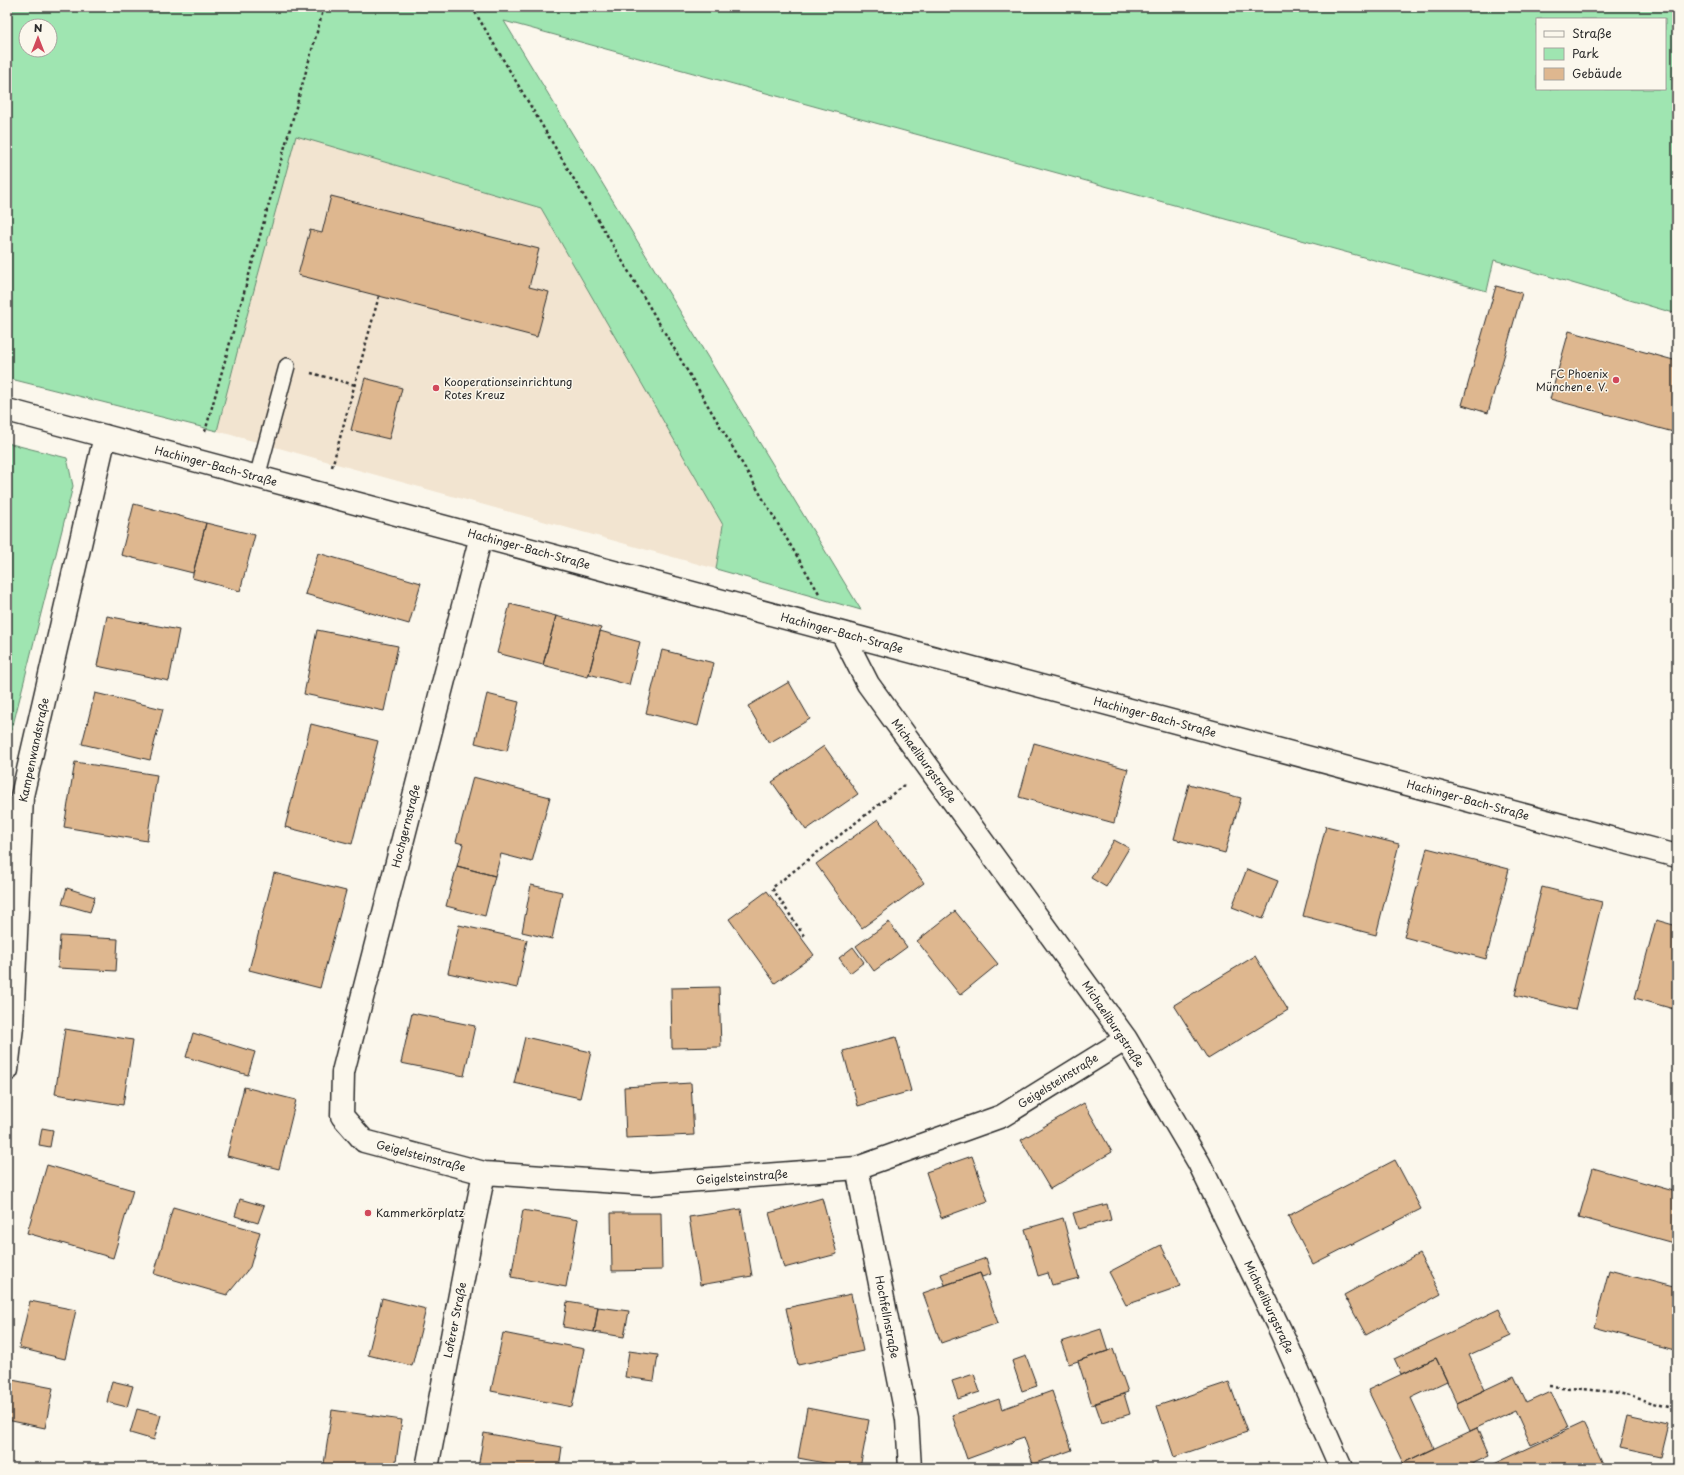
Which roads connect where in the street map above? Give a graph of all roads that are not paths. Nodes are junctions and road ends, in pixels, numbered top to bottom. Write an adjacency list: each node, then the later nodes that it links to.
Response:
1 (287, 366): 4 (lane)
2 (7, 410): 3 (street, Hachinger-Bach-Straße)
3 (105, 436): 4 (street, Hachinger-Bach-Straße); 9 (street, Kampenwandstraße)
4 (257, 477): 5 (street, Hachinger-Bach-Straße)
5 (481, 536): 6 (street, Hachinger-Bach-Straße); 10 (street, Hochgernstraße)
6 (842, 633): 7 (street, Hachinger-Bach-Straße); 8 (street, Michaeliburgstraße)
7 (1677, 855)
8 (1126, 1039): 11 (street, Geigelsteinstraße); 15 (street, Michaeliburgstraße)
9 (7, 1070)
10 (342, 1116): 12 (street, Geigelsteinstraße)
11 (857, 1168): 12 (street, Geigelsteinstraße); 14 (street, Hochfellnstraße)
12 (484, 1173): 13 (street, Loferer Straße)
13 (427, 1468)
14 (910, 1468)
15 (1341, 1468)

